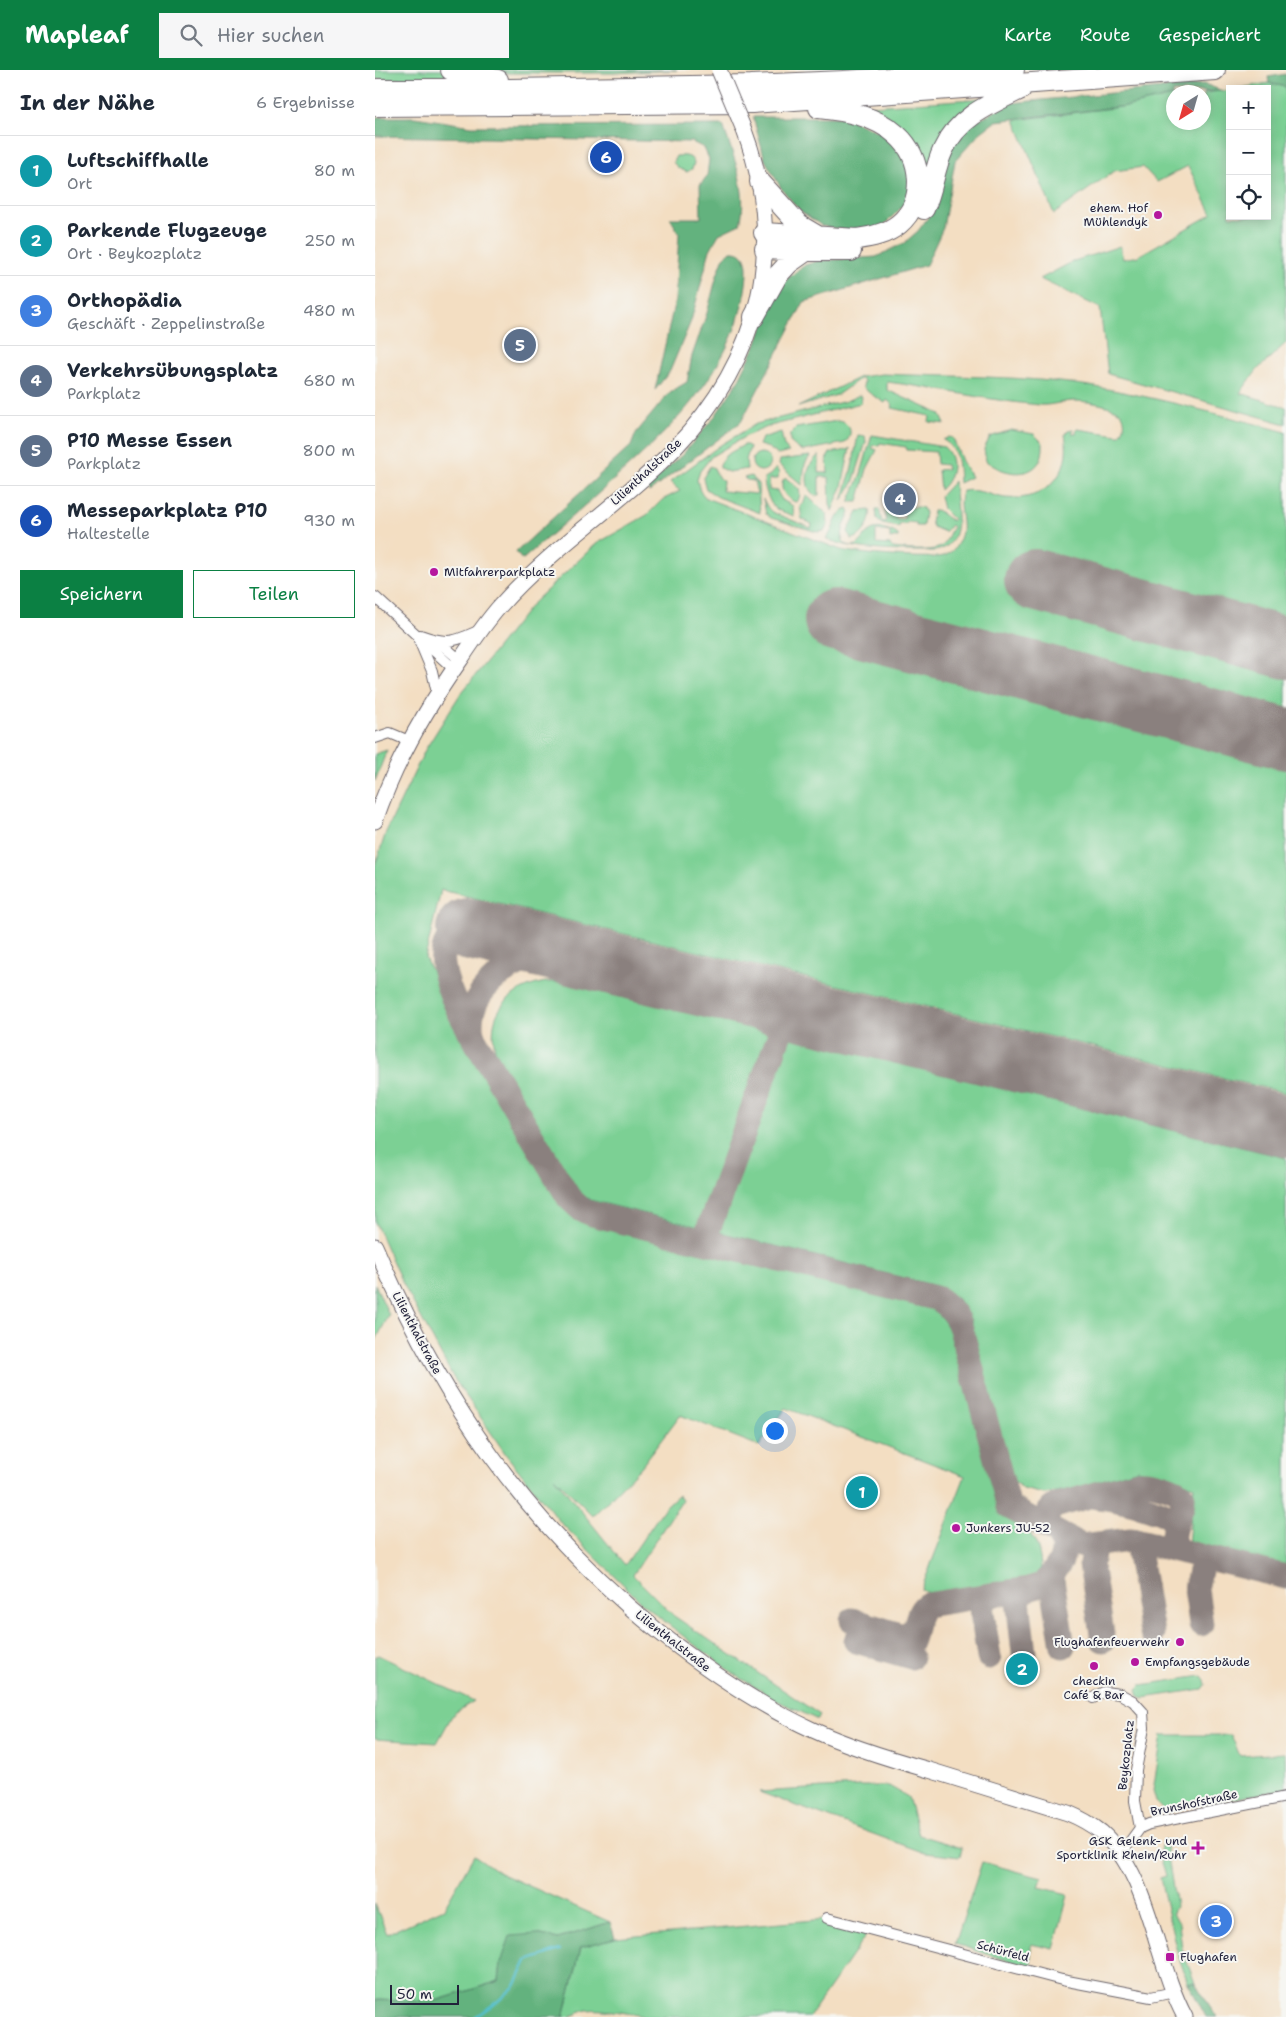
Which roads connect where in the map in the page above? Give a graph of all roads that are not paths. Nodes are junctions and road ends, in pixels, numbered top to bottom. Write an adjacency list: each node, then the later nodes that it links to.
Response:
1 (451, 70): 6 (highway)
2 (719, 70): 10 (main road, Lilienthalstraße, bridge)
3 (1014, 70): 6 (highway)
4 (1215, 70): 5 (highway)
5 (1029, 85): 8 (highway); 12 (highway)
6 (559, 88): 7 (highway)
7 (375, 89)
8 (752, 103): 9 (highway); 12 (highway)
9 (375, 106)
10 (760, 182): 11 (main road, Lilienthalstraße); 12 (highway)
11 (765, 241): 12 (highway); 13 (main road, Lilienthalstraße)
12 (812, 244): 13 (highway)
13 (754, 317): 15 (main road, Lilienthalstraße)
14 (376, 599): 16 (street)
15 (482, 629): 17 (street); 18 (main road, Lilienthalstraße)
16 (417, 634): 17 (street); 18 (street); 19 (street)
17 (439, 642): 18 (street)
18 (457, 665): 19 (main road, Lilienthalstraße)
19 (437, 694): 21 (main road, Lilienthalstraße)
20 (375, 738): 21 (street)
21 (409, 741): 22 (main road, Lilienthalstraße)
22 (375, 821)
23 (375, 1246): 27 (main road, Lilienthalstraße)
24 (1093, 1698): 26 (street, Beykozplatz)
25 (1286, 1797): 26 (street, Brunshofstraße)
26 (1140, 1828): 27 (street, Brunshofstraße)
27 (1121, 1854): 29 (main road, Lilienthalstraße)
28 (827, 1918): 29 (street, Schürfeld)
29 (1174, 1992): 30 (main road, Lilienthalstraße)
30 (1185, 2017)

